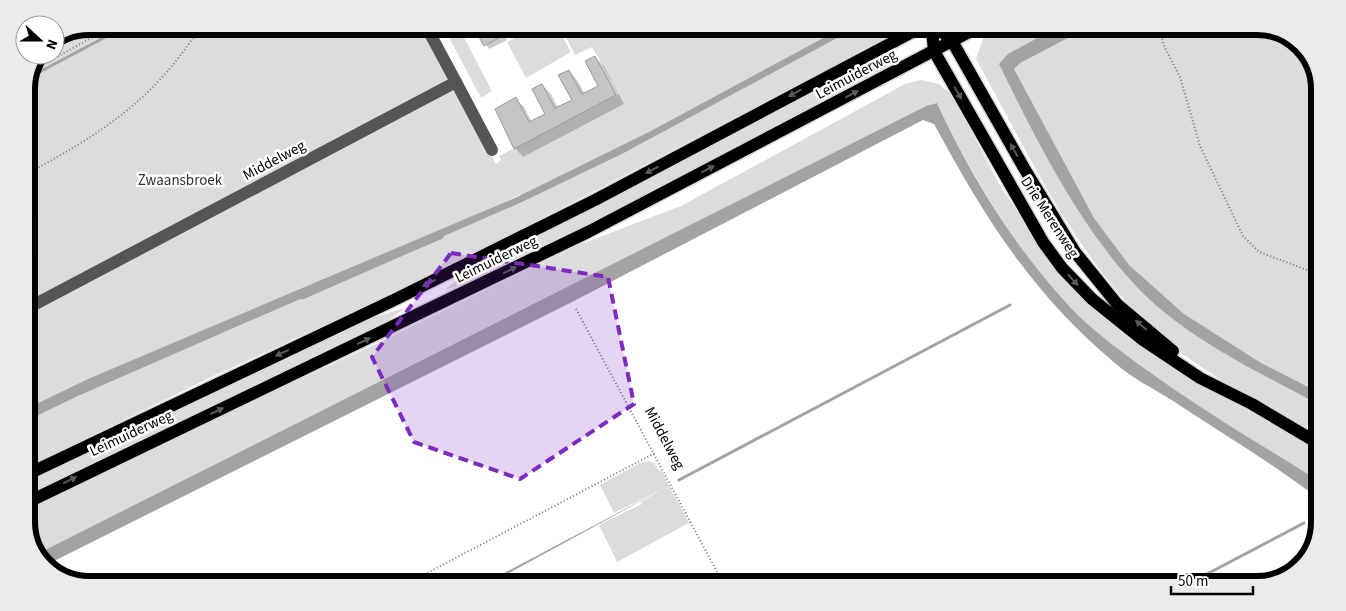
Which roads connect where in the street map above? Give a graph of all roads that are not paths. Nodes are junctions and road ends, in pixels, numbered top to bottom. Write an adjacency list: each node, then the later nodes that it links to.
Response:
1 (431, 35): 8 (lane)
2 (907, 35): 13 (main road, Leimuiderweg, one-way to 13)
3 (932, 35): 7 (main road, Drie Merenweg)
4 (945, 35): 6 (main road, Drie Merenweg)
5 (963, 35): 6 (main road, Leimuiderweg)
6 (952, 41): 7 (main road, Leimuiderweg); 11 (main road, Drie Merenweg, one-way to 6)
7 (934, 51): 11 (main road, Drie Merenweg, one-way to 11); 14 (main road, Leimuiderweg, one-way to 7)
8 (456, 82): 9 (lane); 10 (lane, Middelweg)
9 (492, 150)
10 (35, 304)
11 (1252, 404): 12 (main road, Drie Merenweg)
12 (1311, 439)
13 (35, 471)
14 (35, 499)

